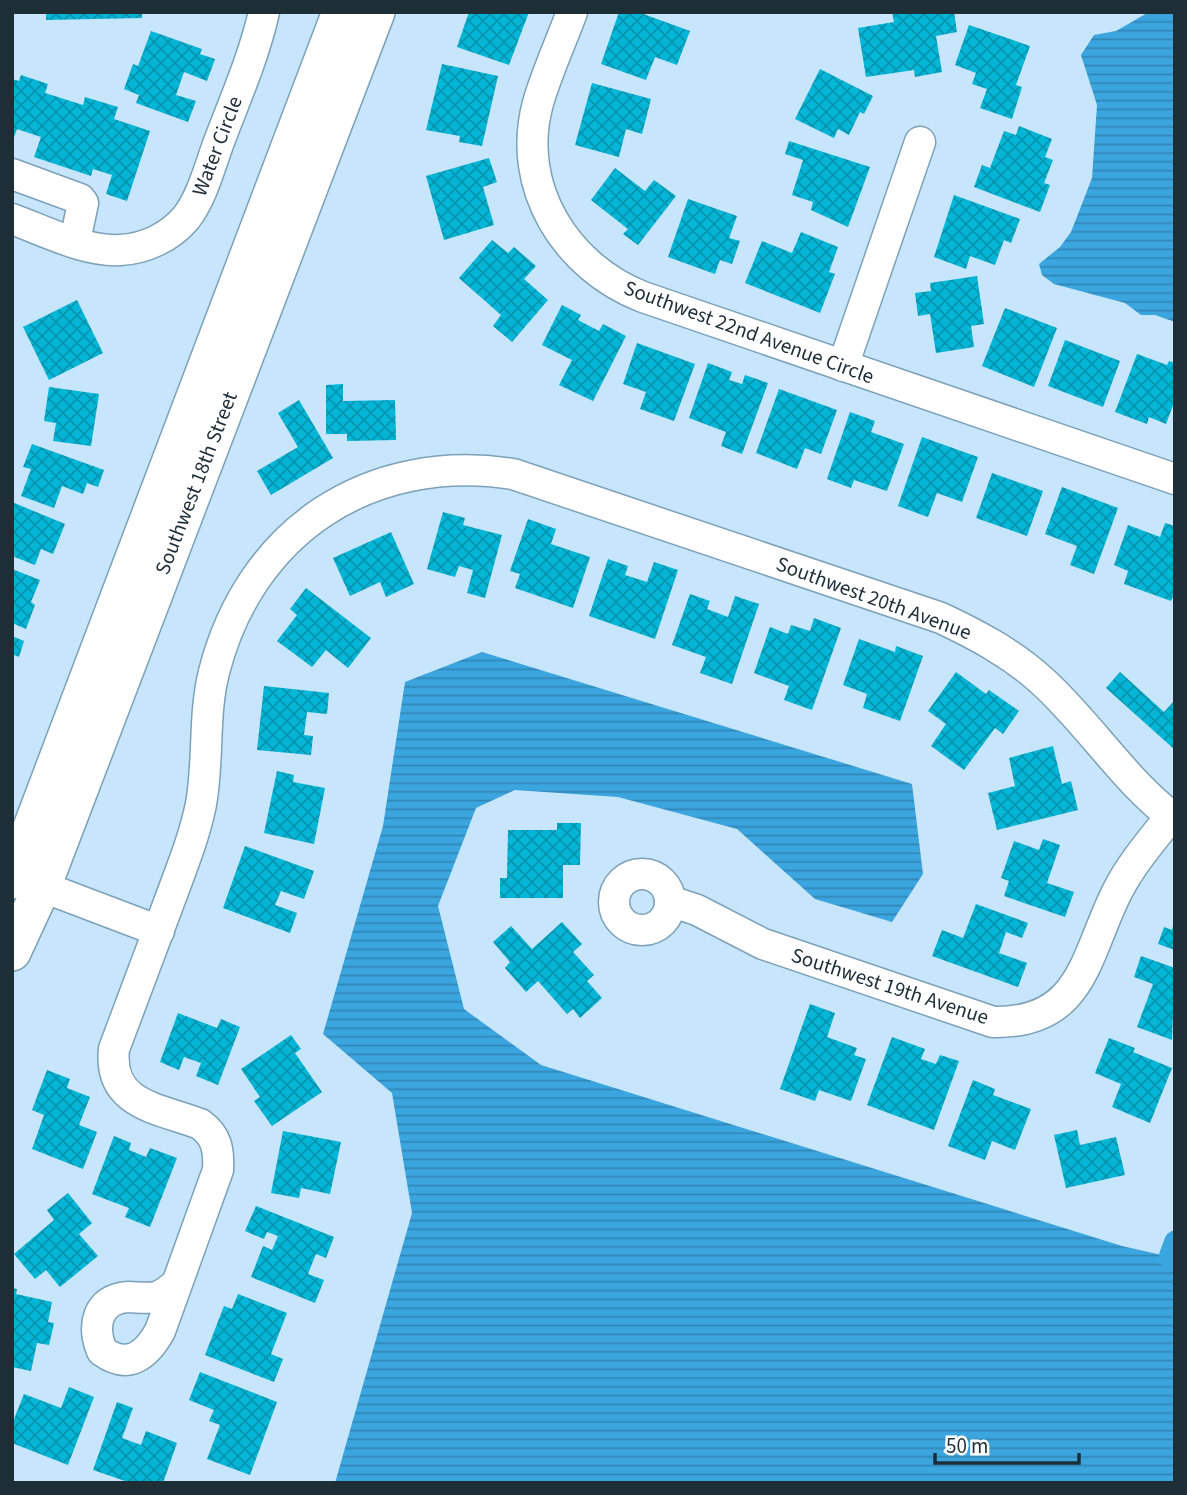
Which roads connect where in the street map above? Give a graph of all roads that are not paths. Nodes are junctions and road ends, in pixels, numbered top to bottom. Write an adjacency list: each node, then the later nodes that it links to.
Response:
1 (264, 12): 8 (street, Water Circle)
2 (341, 12): 12 (main road, Southwest 18th Street)
3 (376, 12): 12 (main road, Southwest 18th Street)
4 (572, 12): 9 (street, Southwest 22nd Avenue Circle)
5 (920, 142): 9 (street)
6 (12, 174): 8 (street)
7 (12, 219): 8 (street, Water Circle)
8 (75, 241)
9 (843, 366): 10 (street, Southwest 22nd Avenue Circle)
10 (1175, 479)
11 (1173, 817): 13 (street, Southwest 19th Avenue); 14 (street, Southwest 20th Avenue)
12 (20, 880): 14 (street); 15 (main road, Southwest 18th Street)
13 (670, 901)
14 (159, 931): 16 (street, Southwest 20th Avenue)
15 (12, 952)
16 (175, 1285)

